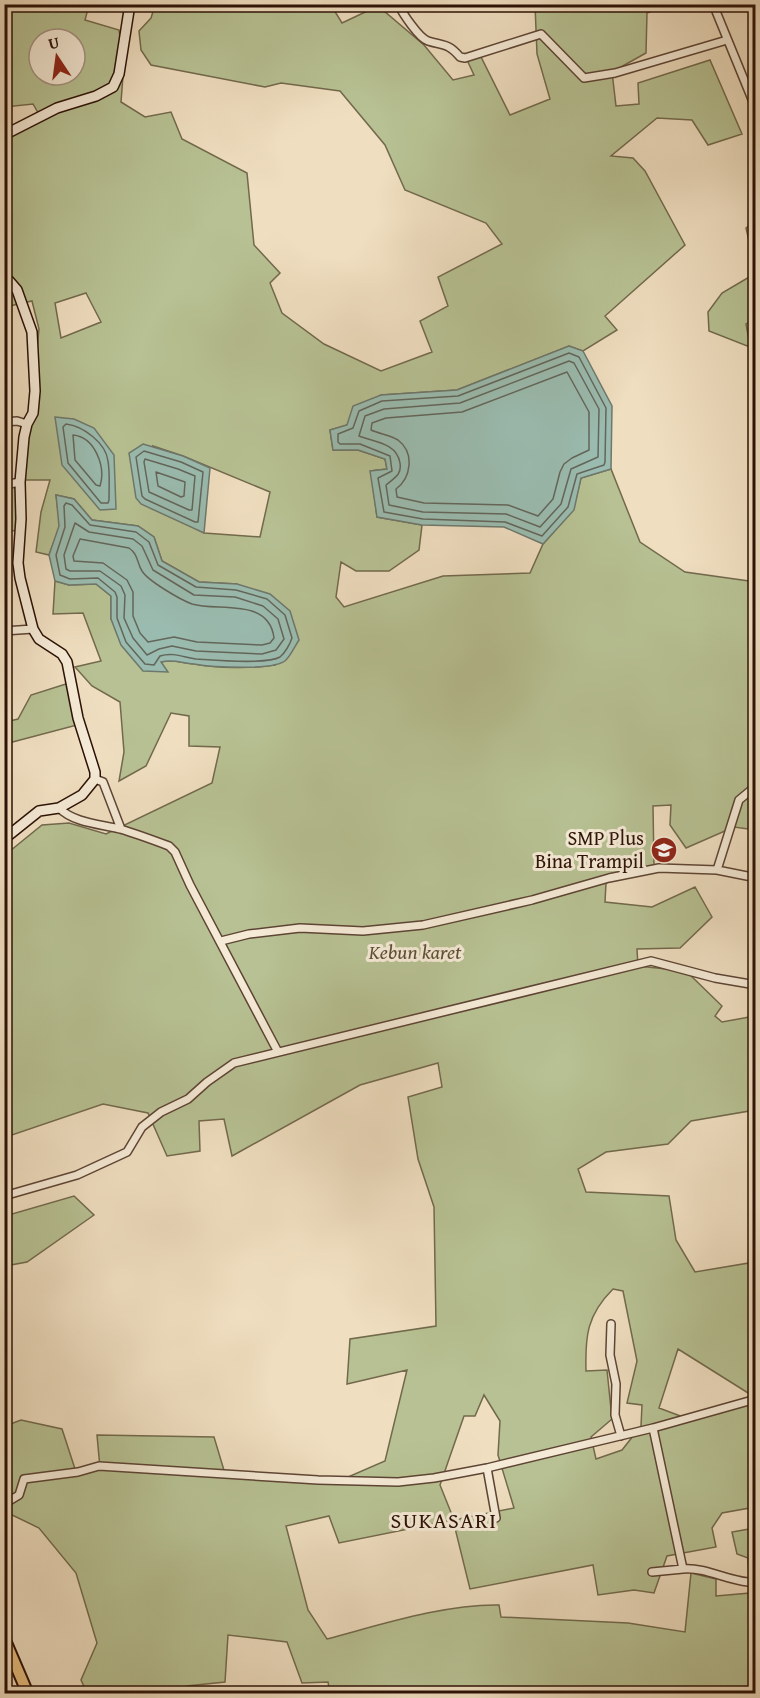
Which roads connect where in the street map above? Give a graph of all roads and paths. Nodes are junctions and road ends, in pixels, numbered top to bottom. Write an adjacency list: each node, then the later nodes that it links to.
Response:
1 (130, 4): 6 (street)
2 (398, 4): 4 (street)
3 (713, 4): 4 (street)
4 (727, 40): 5 (street)
5 (756, 109)
6 (4, 135)
7 (4, 275): 9 (street)
8 (4, 422): 9 (street)
9 (27, 424): 10 (street)
10 (20, 482): 11 (street); 12 (street)
11 (4, 485)
12 (33, 629): 13 (street); 14 (street)
13 (4, 631)
14 (95, 779): 16 (street); 17 (street)
15 (756, 786): 19 (street)
16 (59, 808): 17 (street); 18 (street)
17 (121, 829): 21 (street)
18 (4, 838)
19 (717, 870): 20 (street); 21 (street)
20 (756, 883)
21 (221, 941): 23 (street)
22 (756, 985): 23 (street)
23 (278, 1052): 24 (street)
24 (4, 1196)
25 (610, 1324): 28 (street)
26 (756, 1400): 27 (street)
27 (653, 1428): 28 (street); 32 (street)
28 (621, 1436): 29 (street)
29 (487, 1468): 30 (street); 31 (street)
30 (4, 1504)
31 (496, 1518)
32 (682, 1569): 33 (street); 34 (street)
33 (652, 1572)
34 (748, 1582)
35 (4, 1638): 36 (main road)
36 (28, 1694)

